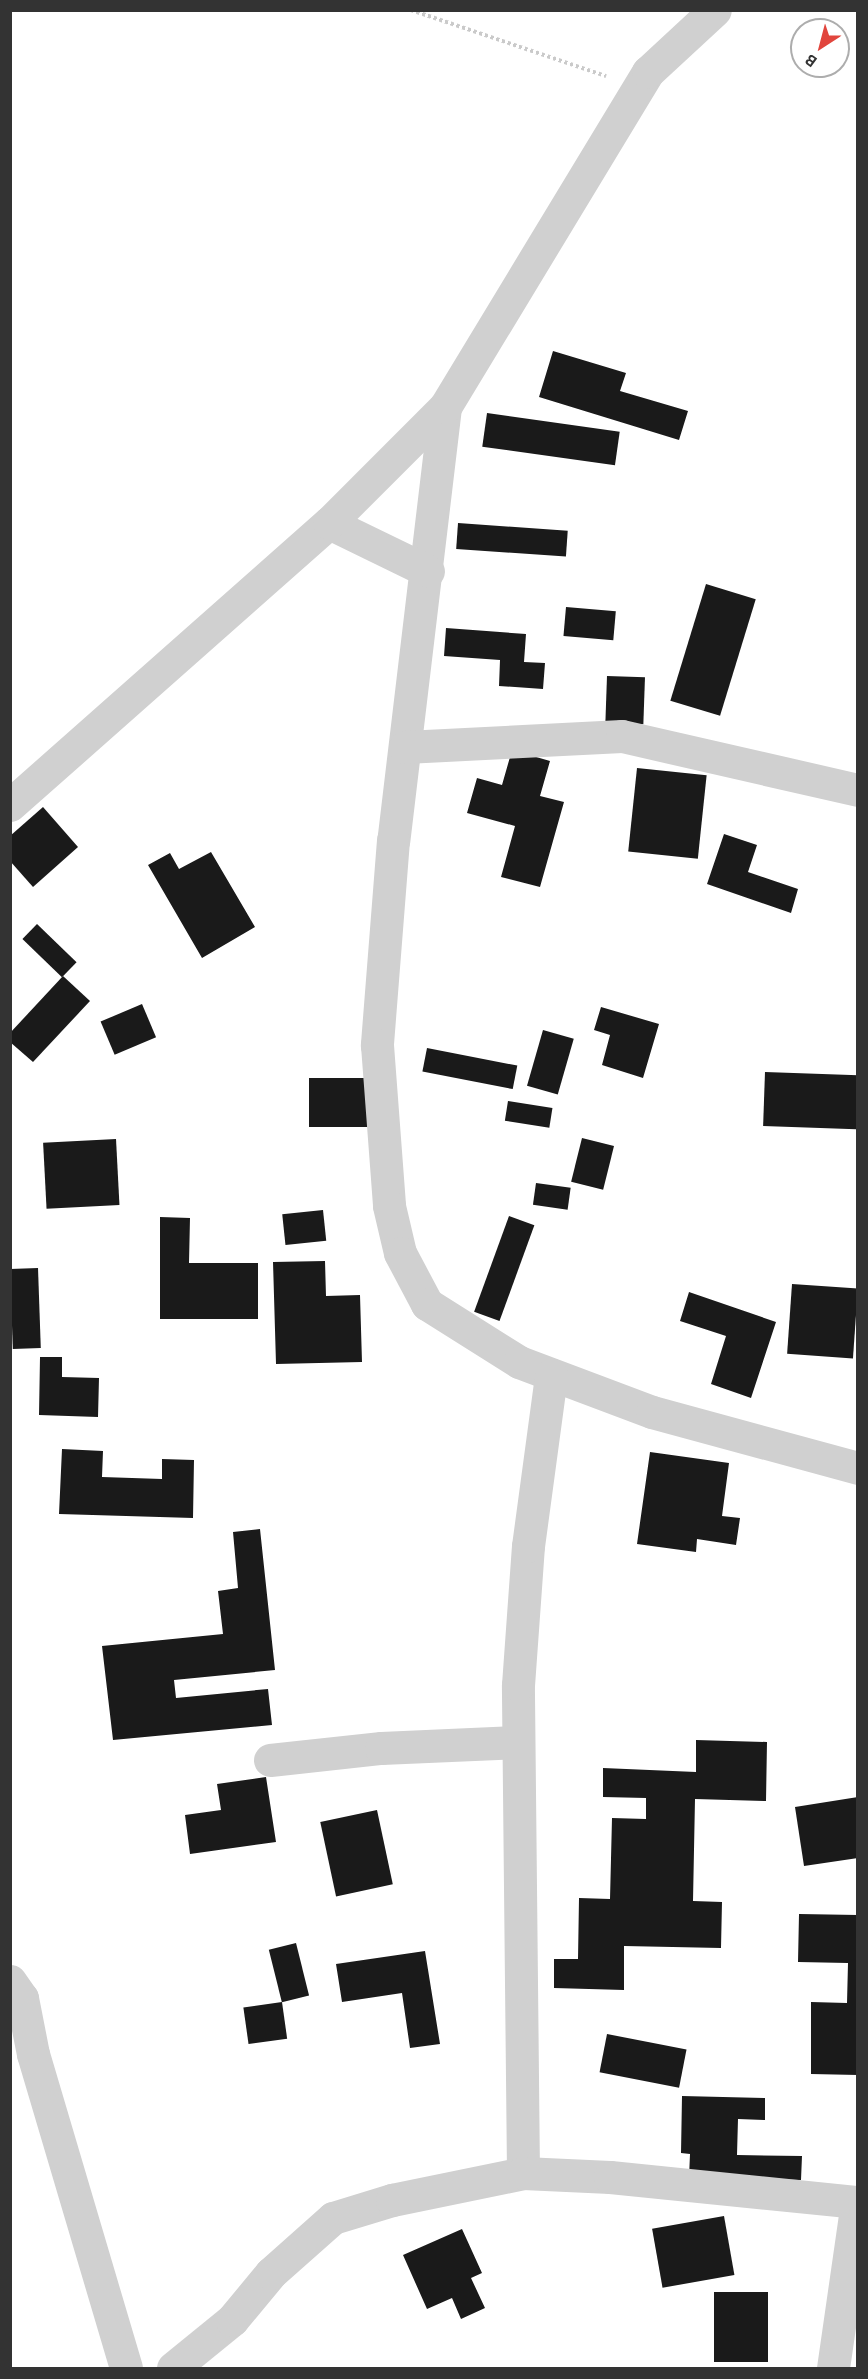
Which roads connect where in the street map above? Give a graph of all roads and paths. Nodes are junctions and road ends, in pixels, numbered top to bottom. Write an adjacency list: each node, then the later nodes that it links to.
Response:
1 (411, 10): 3 (path)
2 (715, 10): 3 (street)
3 (638, 87): 4 (street)
4 (445, 407): 5 (street); 6 (street)
5 (329, 523): 6 (street); 9 (street)
6 (428, 572): 7 (street)
7 (405, 747): 8 (street); 10 (street)
8 (858, 790)
9 (10, 805)
10 (551, 1376): 11 (street); 12 (street)
11 (858, 1468)
12 (517, 1742): 13 (street); 15 (street)
13 (270, 1760)
14 (10, 1981): 17 (street)
15 (523, 2173): 16 (street); 18 (street)
16 (857, 2202): 19 (street)
17 (126, 2368)
18 (173, 2368)
19 (833, 2368)

